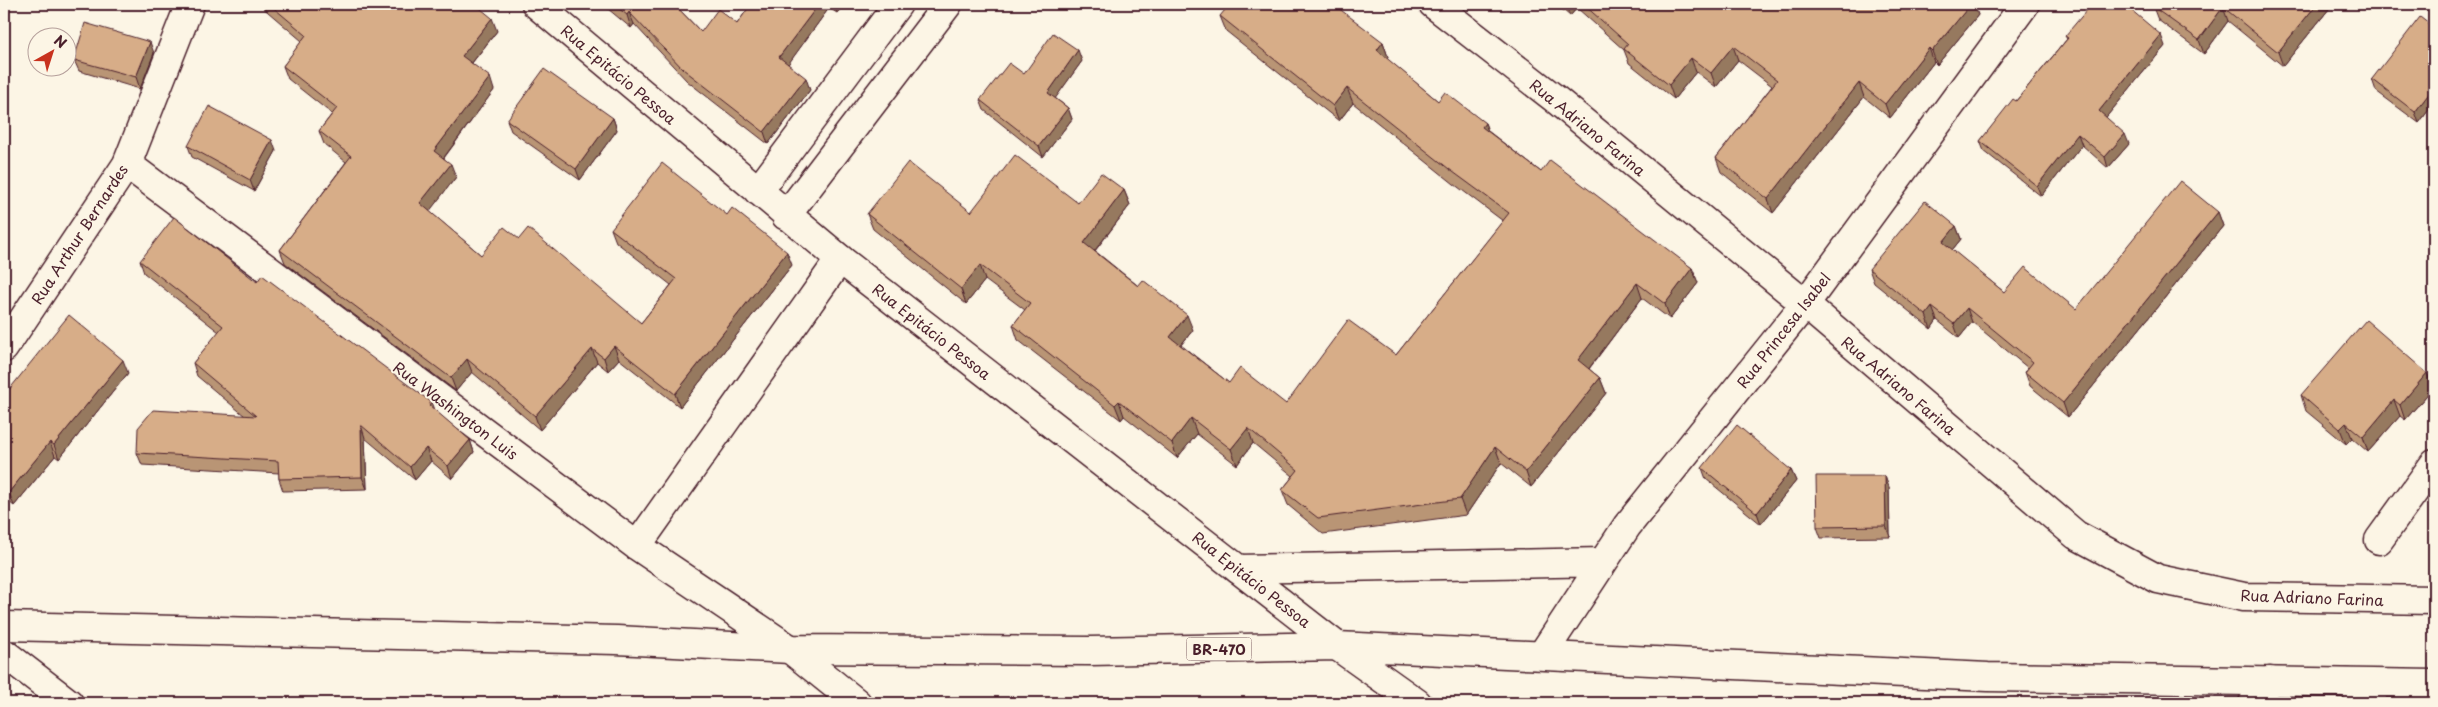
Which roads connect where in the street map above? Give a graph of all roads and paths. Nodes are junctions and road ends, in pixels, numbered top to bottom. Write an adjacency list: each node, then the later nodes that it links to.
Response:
1 (190, 4): 7 (main road, Rua Arthur Bernardes)
2 (536, 4): 8 (main road, Rua Epitácio Pessoa)
3 (898, 4): 8 (main road)
4 (948, 4): 9 (main road)
5 (1433, 4): 11 (main road, Rua Adriano Farina)
6 (2026, 4): 11 (main road, Rua Princesa Isabel)
7 (127, 164): 12 (main road, Rua Arthur Bernardes); 15 (main road, Rua Washington Luis)
8 (758, 191): 9 (main road, Rua Epitácio Pessoa)
9 (786, 216): 10 (main road, Rua Epitácio Pessoa)
10 (840, 259): 15 (main road); 17 (main road, Rua Epitácio Pessoa)
11 (1805, 304): 16 (main road, Rua Princesa Isabel); 18 (main road, Rua Adriano Farina)
12 (4, 348)
13 (2434, 464): 14 (main road)
14 (2379, 540)
15 (638, 546): 21 (main road, Rua Washington Luis)
16 (1603, 562): 17 (main road); 23 (main road, Rua Princesa Isabel)
17 (1238, 569): 20 (main road, Rua Epitácio Pessoa)
18 (2434, 600)
19 (4, 626): 21 (main road, BR-470)
20 (1337, 646): 21 (main road, BR-470); 23 (main road, BR-470); 29 (main road, Rua Epitácio Pessoa)
21 (790, 649): 28 (main road, Rua Washington Luis)
22 (4, 653): 27 (main road)
23 (1542, 656): 24 (main road, BR-470)
24 (2270, 681): 25 (main road, BR-470); 30 (main road)
25 (2348, 683): 26 (main road, BR-470); 31 (main road)
26 (2434, 684)
27 (69, 703)
28 (857, 703)
29 (1417, 703)
30 (2253, 703)
31 (2373, 703)

